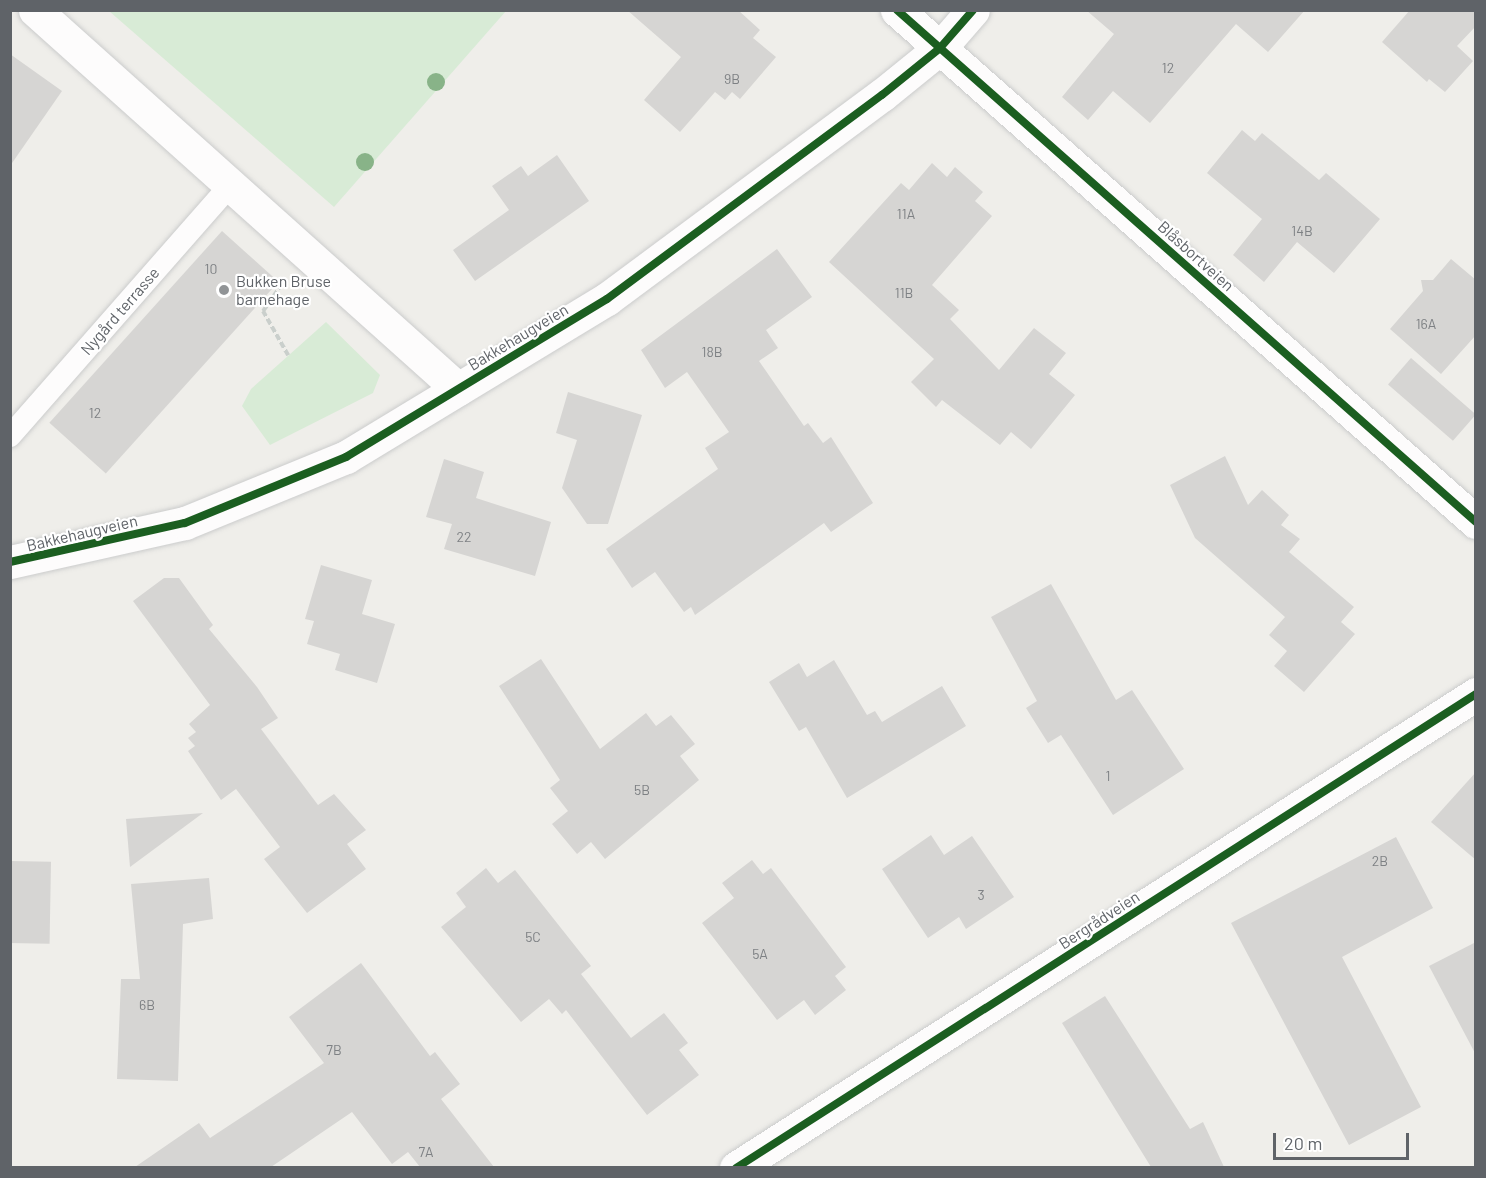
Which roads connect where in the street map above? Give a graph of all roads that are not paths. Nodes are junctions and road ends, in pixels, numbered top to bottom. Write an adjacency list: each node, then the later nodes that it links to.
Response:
1 (34, 10): 5 (street)
2 (897, 10): 4 (street, Blåsbortveien)
3 (973, 10): 4 (street, Bakkehaugveien)
4 (940, 48): 6 (street, Bakkehaugveien); 8 (street, Blåsbortveien)
5 (230, 186): 6 (street); 7 (lane, Nygård terrasse)
6 (458, 388): 9 (street, Bakkehaugveien)
7 (10, 436)
8 (1476, 522)
9 (10, 562)
10 (1476, 694): 11 (street, Bergrådveien)
11 (736, 1167)

